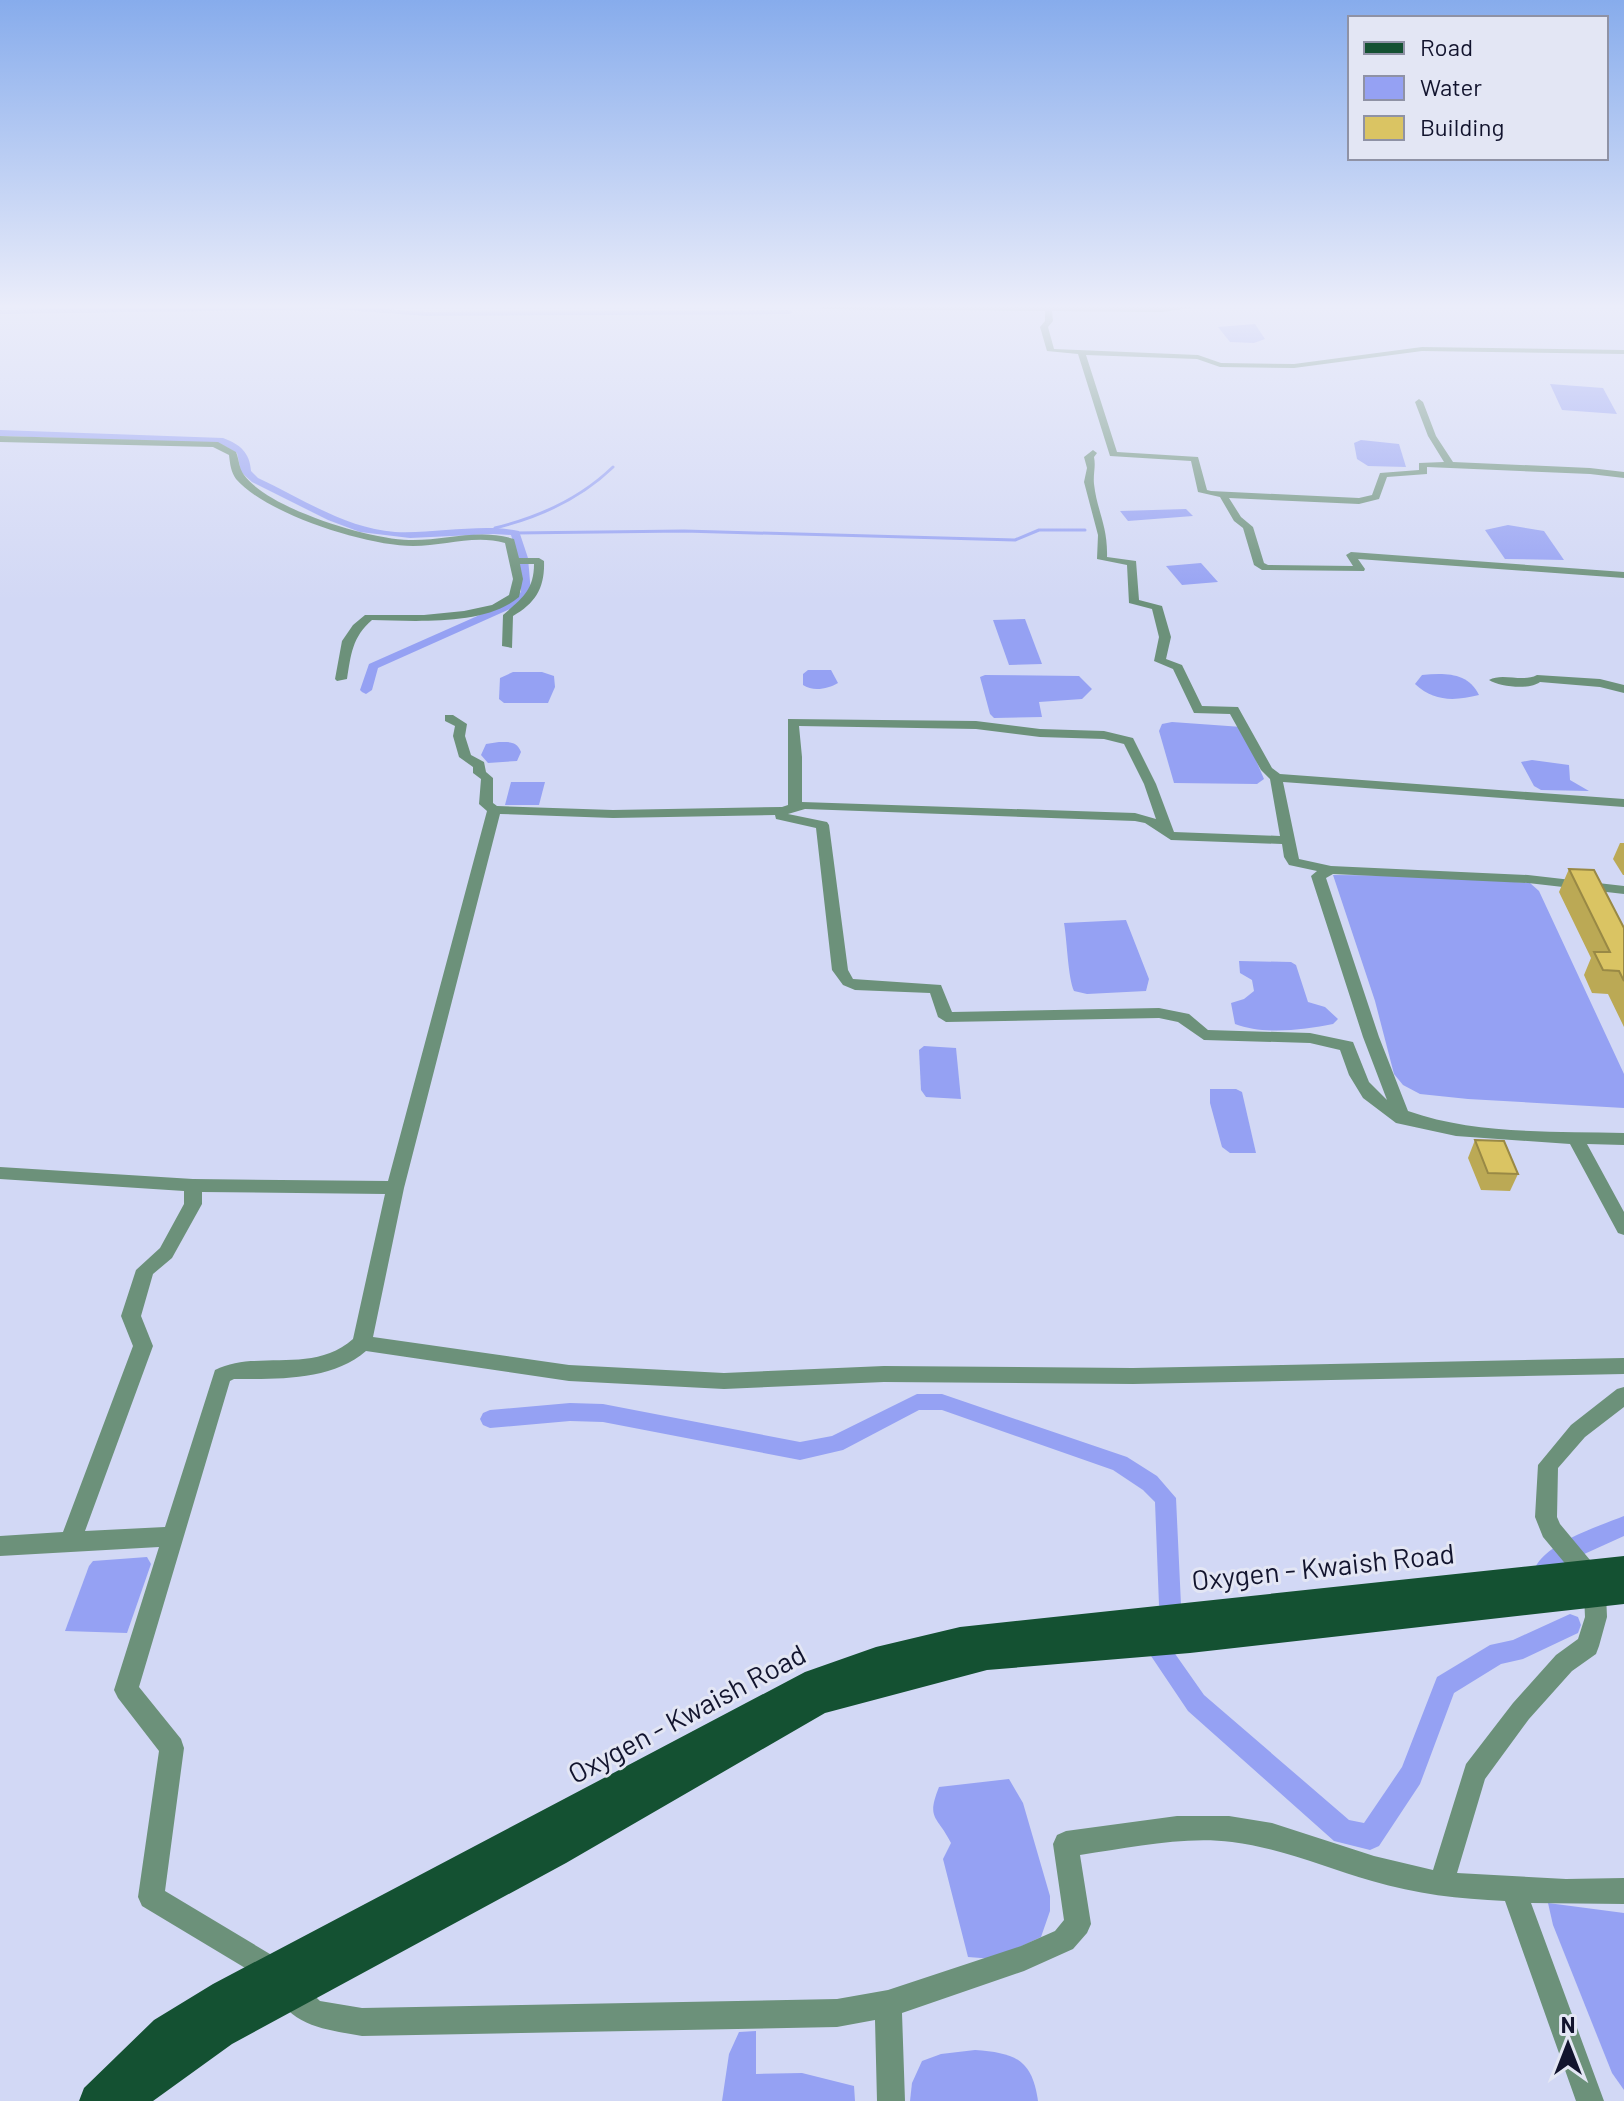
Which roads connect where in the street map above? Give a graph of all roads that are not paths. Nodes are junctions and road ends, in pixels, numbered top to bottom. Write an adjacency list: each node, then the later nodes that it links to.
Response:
1 (1098, 405): 7 (street)
2 (1420, 405): 5 (street)
3 (0, 439): 8 (street)
4 (1093, 453): 15 (street)
5 (1451, 466): 6 (street); 7 (street)
6 (1624, 475)
7 (1223, 495): 9 (street)
8 (515, 561): 10 (street); 11 (street)
9 (1624, 575)
10 (508, 646)
11 (341, 679)
12 (1495, 680): 13 (street)
13 (1624, 689)
14 (449, 718): 18 (street)
15 (1276, 778): 16 (street); 20 (street)
16 (1624, 803)
17 (788, 809): 18 (street); 19 (street); 19 (street); 23 (street)
18 (494, 810): 28 (street)
19 (1167, 832): 20 (street)
20 (1287, 840): 21 (street)
21 (1331, 870): 22 (street); 23 (street)
22 (1624, 890)
23 (1402, 1119): 24 (street)
24 (1574, 1136): 25 (street); 29 (street)
25 (1624, 1139)
26 (0, 1173): 27 (street)
27 (193, 1185): 28 (street); 34 (street)
28 (395, 1188): 30 (street)
29 (1624, 1228)
30 (362, 1343): 31 (street); 33 (street)
31 (1624, 1366)
32 (1624, 1395): 37 (street)
33 (173, 1536): 34 (street); 41 (street)
34 (71, 1541): 35 (street)
35 (0, 1546)
36 (1624, 1569): 37 (main road, Oxygen - Kwaish Road)
37 (1597, 1581): 38 (street); 41 (main road, Oxygen - Kwaish Road)
38 (1441, 1885): 39 (street); 42 (street)
39 (1513, 1889): 40 (street); 46 (street)
40 (1624, 1891)
41 (283, 1982): 42 (street); 43 (main road, Oxygen - Kwaish Road); 44 (main road, Oxygen - Kwaish Road)
42 (888, 2004): 45 (street)
43 (97, 2101)
44 (123, 2101)
45 (891, 2101)
46 (1590, 2101)

